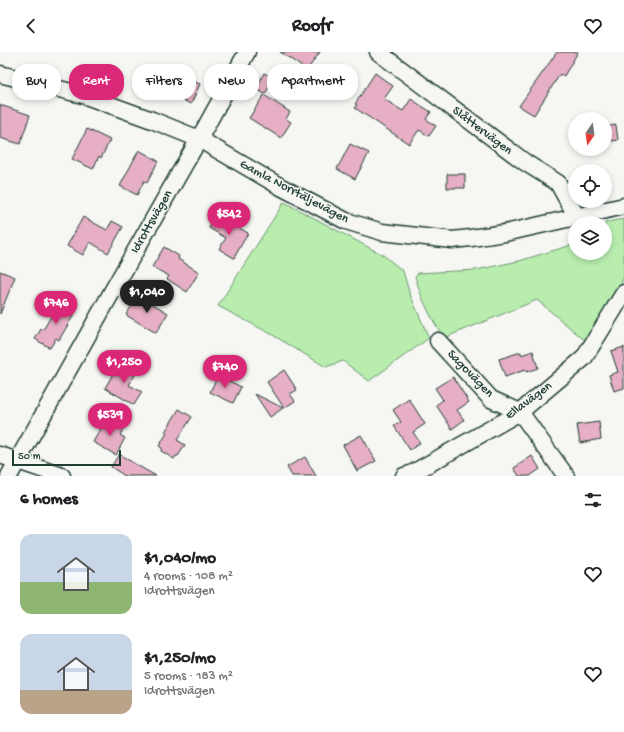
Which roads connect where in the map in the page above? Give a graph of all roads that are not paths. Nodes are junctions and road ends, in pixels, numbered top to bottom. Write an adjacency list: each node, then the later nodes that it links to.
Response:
1 (247, 52): 4 (street, Idrottsvägen)
2 (378, 52): 6 (street, Slåttervägen)
3 (0, 74): 4 (street, Gamla Norrtäljevägen)
4 (199, 139): 8 (street, Gamla Norrtäljevägen); 13 (street, Idrottsvägen)
5 (624, 206): 7 (street, Gamla Norrtäljevägen)
6 (576, 216)
7 (581, 216)
8 (568, 219)
9 (624, 293): 11 (street, Ellavägen)
10 (438, 341): 11 (street, Sagovägen)
11 (520, 412): 16 (street, Ellavägen); 17 (street, Sagovägen)
12 (0, 455): 13 (street)
13 (18, 461): 14 (street, Idrottsvägen); 15 (street)
14 (9, 476)
15 (62, 476)
16 (404, 476)
17 (566, 476)

